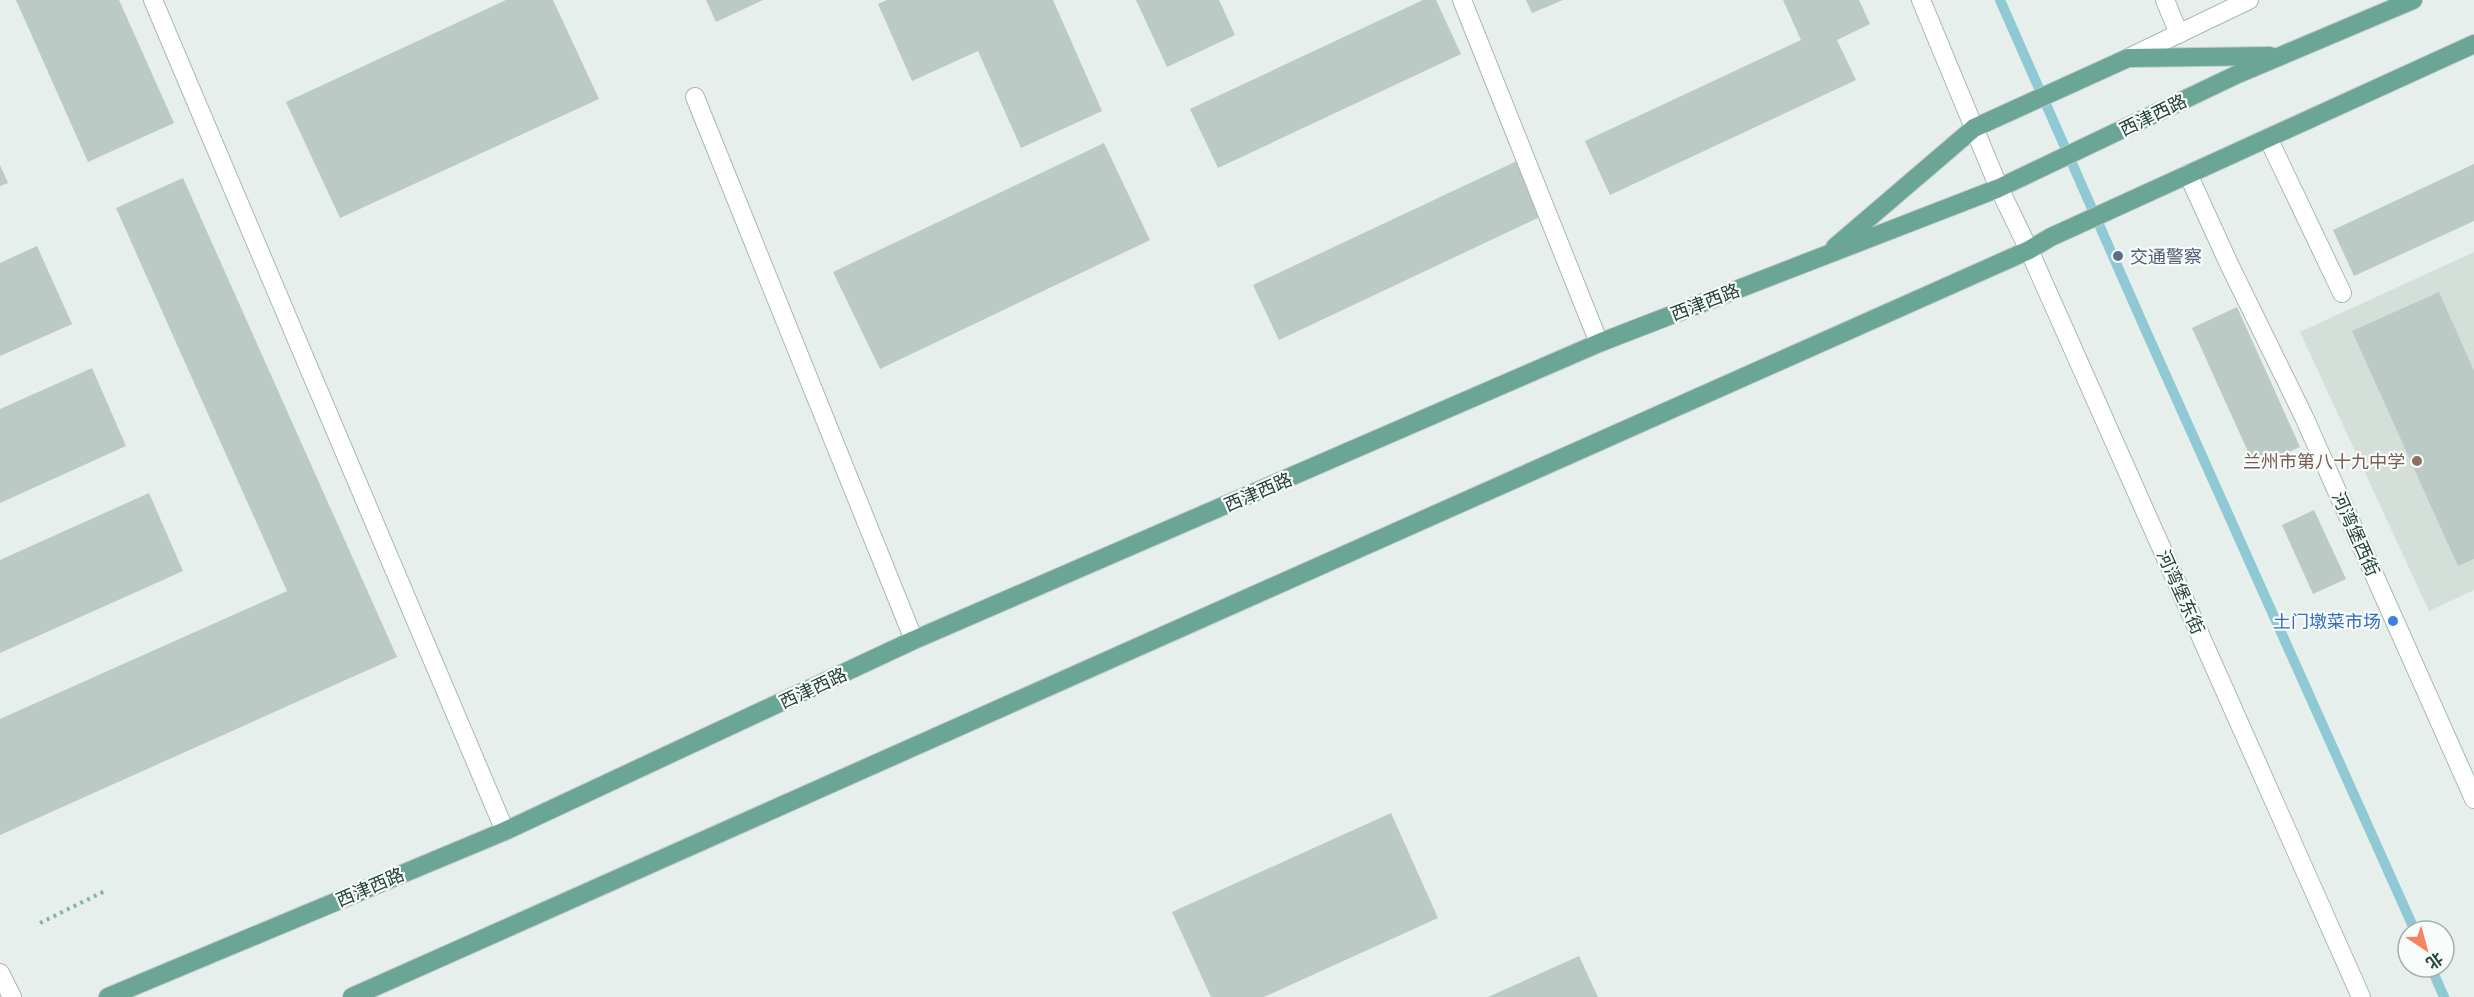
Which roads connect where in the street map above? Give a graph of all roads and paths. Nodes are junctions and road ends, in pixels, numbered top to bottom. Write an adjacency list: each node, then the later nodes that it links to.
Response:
1 (153, 0): 22 (street)
2 (1462, 0): 19 (street)
3 (1922, 0): 12 (street, 河湾堡东街)
4 (2165, 0): 7 (street)
5 (2249, 0): 7 (street)
6 (2413, 0): 9 (main road, 西津西路)
7 (2180, 34): 10 (street)
8 (2474, 44): 13 (main road)
9 (2280, 56): 10 (main road); 15 (main road, 西津西路)
10 (2128, 58): 12 (main road)
11 (695, 97): 20 (street)
12 (1974, 128): 15 (street, 河湾堡东街); 17 (main road)
13 (2268, 138): 14 (main road); 18 (street)
14 (2188, 174): 16 (main road); 21 (street, 河湾堡西街)
15 (1999, 188): 16 (street, 河湾堡东街); 17 (main road, 西津西路)
16 (2029, 250): 28 (main road); 29 (street, 河湾堡东街)
17 (1825, 256): 19 (main road, 西津西路)
18 (2342, 293)
19 (1599, 344): 20 (main road, 西津西路)
20 (914, 640): 22 (main road, 西津西路)
21 (2474, 799)
22 (505, 831): 27 (main road, 西津西路)
23 (107, 890): 24 (path)
24 (39, 923)
25 (0, 973): 26 (street)
26 (12, 997)
27 (108, 997)
28 (352, 997)
29 (2361, 997)

